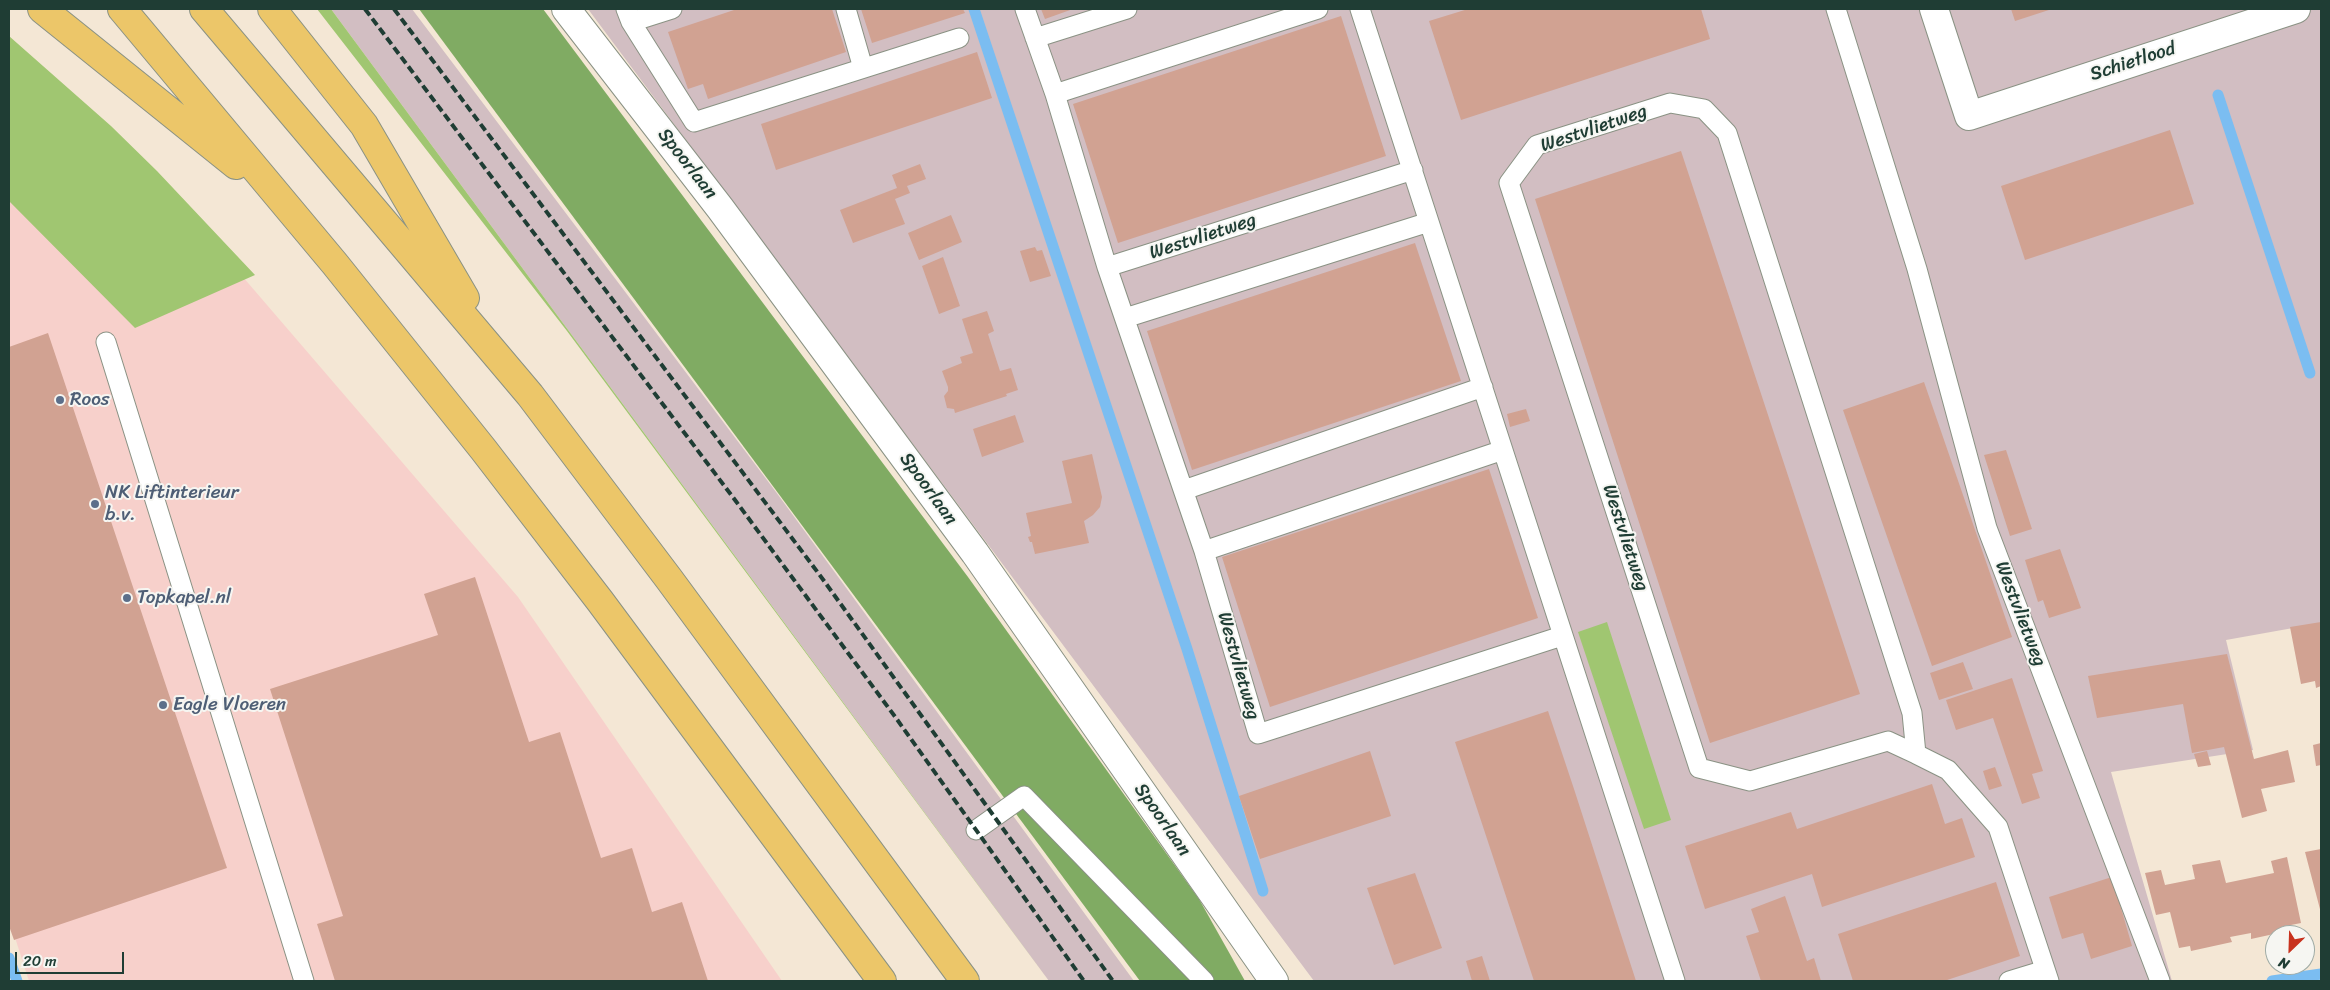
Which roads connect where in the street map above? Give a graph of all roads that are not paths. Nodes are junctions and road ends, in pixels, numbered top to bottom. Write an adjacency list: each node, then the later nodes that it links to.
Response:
1 (42, 9): 21 (highway)
2 (122, 9): 21 (highway)
3 (204, 9): 26 (highway)
4 (272, 9): 26 (highway)
5 (566, 9): 39 (street, Spoorlaan)
6 (672, 9): 15 (lane, Spoorlaan)
7 (846, 9): 18 (lane)
8 (1025, 9): 17 (lane, Westvlietweg)
9 (1127, 9): 17 (lane)
10 (1318, 9): 19 (lane)
11 (1360, 9): 20 (lane)
12 (1836, 9): 42 (lane, Westvlietweg)
13 (1934, 9): 14 (street, Schietlood)
14 (2296, 9)
15 (628, 16): 18 (lane, Spoorlaan)
16 (959, 38): 18 (lane, Spoorlaan)
17 (1035, 38): 19 (lane, Westvlietweg)
18 (863, 68)
19 (1055, 94): 23 (lane, Westvlietweg)
20 (1412, 170): 22 (lane); 23 (lane, Westvlietweg)
21 (282, 201): 36 (highway)
22 (1430, 222): 24 (lane); 27 (lane)
23 (1107, 267): 24 (lane, Westvlietweg)
24 (1125, 318): 29 (lane, Westvlietweg)
25 (106, 342): 35 (lane)
26 (504, 363): 37 (highway)
27 (1483, 387): 28 (lane); 29 (lane)
28 (1504, 450): 30 (lane); 31 (lane)
29 (1184, 490): 30 (lane, Westvlietweg)
30 (1204, 551): 31 (lane, Westvlietweg)
31 (1562, 636): 40 (lane)
32 (1916, 754): 32 (lane, Westvlietweg); 34 (lane, Westvlietweg)
33 (976, 830): 38 (lane)
34 (2047, 975): 41 (lane)
35 (304, 981)
36 (882, 981)
37 (965, 981)
38 (1204, 981)
39 (1274, 981)
40 (1675, 981)
41 (2008, 981)
42 (2160, 981)

